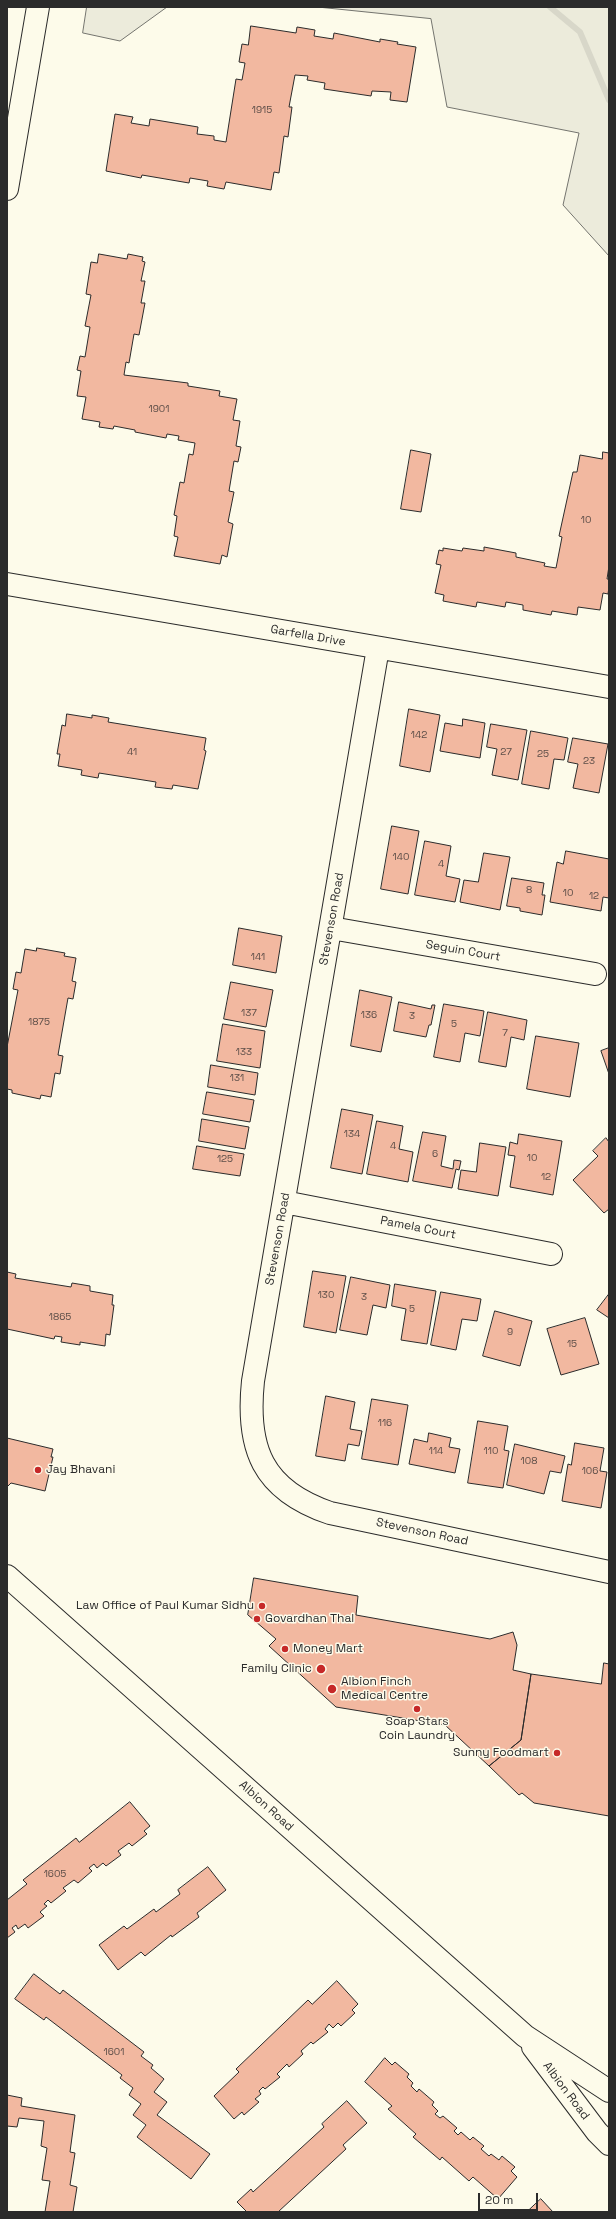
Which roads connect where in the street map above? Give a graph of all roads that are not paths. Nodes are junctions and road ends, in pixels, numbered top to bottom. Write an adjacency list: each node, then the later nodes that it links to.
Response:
1 (38, 7): 2 (street)
2 (7, 189)
3 (7, 584): 4 (street, Garfella Drive)
4 (378, 648): 5 (street, Garfella Drive); 6 (street, Stevenson Road)
5 (609, 687)
6 (330, 928): 7 (street, Seguin Court); 8 (street, Stevenson Road)
7 (595, 974)
8 (284, 1202): 9 (street, Pamela Court); 10 (street, Stevenson Road)
9 (551, 1254)
10 (609, 1572)
11 (7, 1576): 12 (street, Albion Road)
12 (525, 2036): 13 (street, Albion Road); 14 (street, Albion Road)
13 (609, 2091)
14 (609, 2144)

